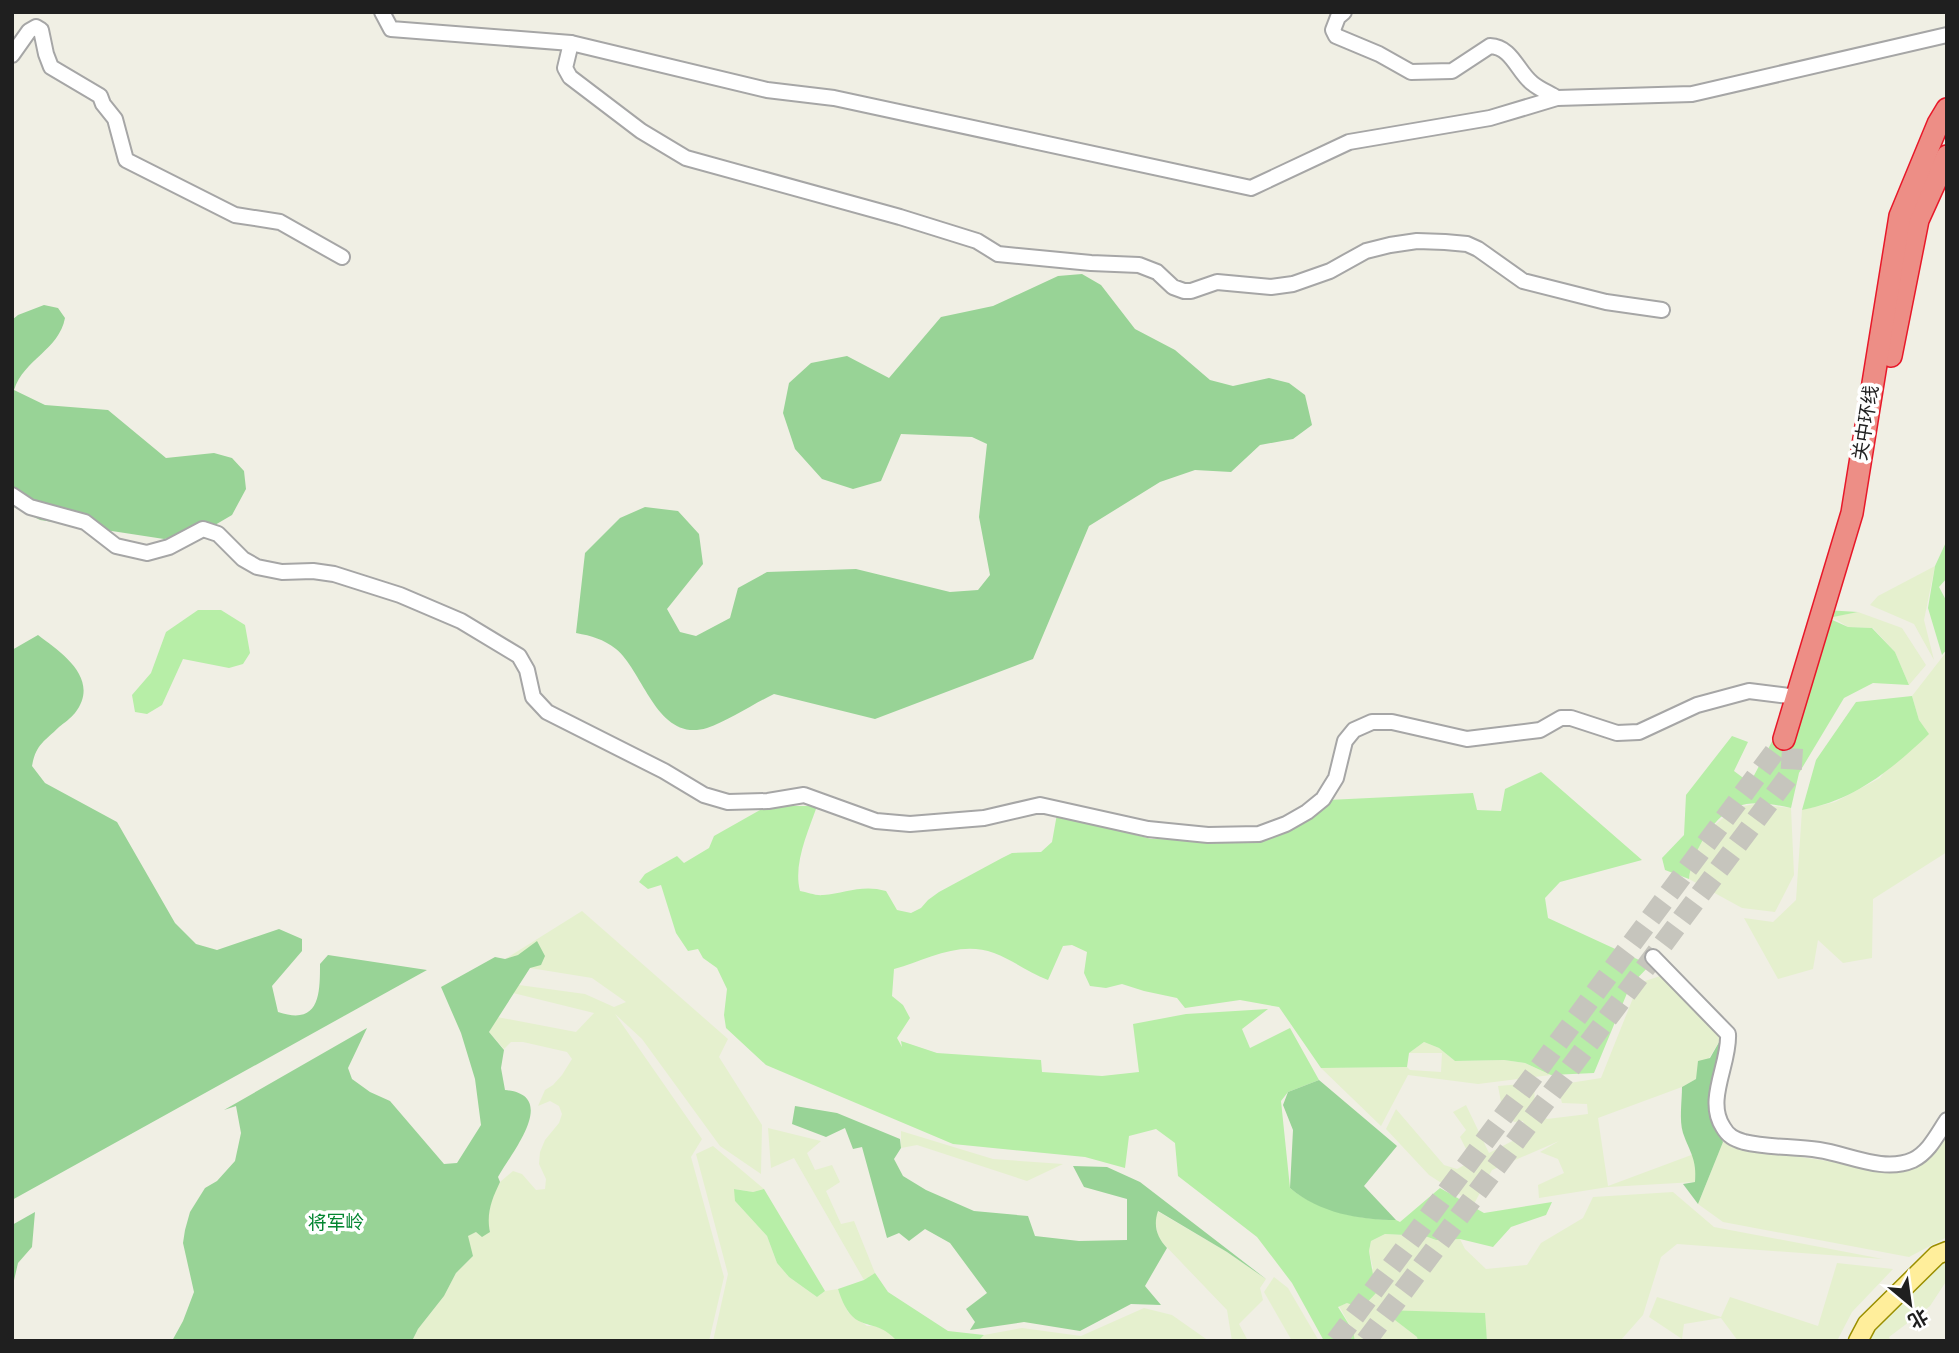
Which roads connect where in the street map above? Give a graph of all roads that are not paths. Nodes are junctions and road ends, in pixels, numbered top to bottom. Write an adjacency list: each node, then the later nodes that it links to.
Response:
1 (382, 12): 4 (street)
2 (1344, 12): 6 (street)
3 (1947, 35): 6 (street)
4 (571, 43): 6 (street); 10 (street)
5 (12, 55): 9 (street)
6 (1557, 98)
7 (1947, 109): 12 (highway, 关中环线)
8 (1947, 156): 12 (highway, 关中环线)
9 (342, 257)
10 (1662, 310)
11 (12, 495): 12 (street)
12 (1797, 697)
13 (1653, 957): 14 (street)
14 (1947, 1120)
15 (1947, 1251): 16 (main road)
16 (1858, 1341)

